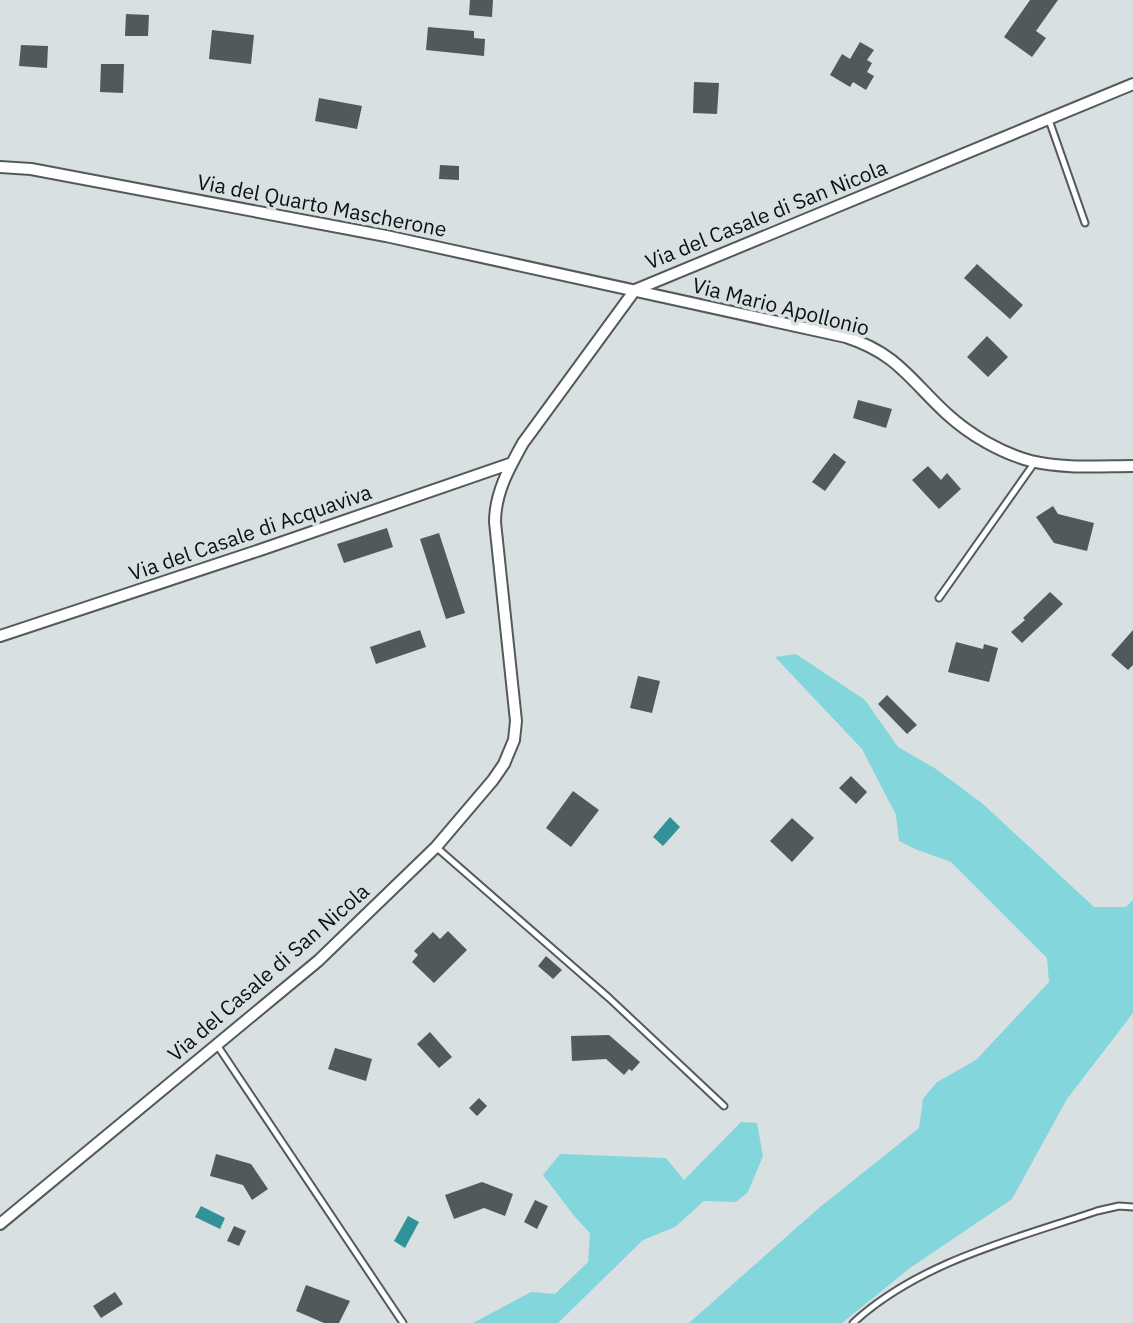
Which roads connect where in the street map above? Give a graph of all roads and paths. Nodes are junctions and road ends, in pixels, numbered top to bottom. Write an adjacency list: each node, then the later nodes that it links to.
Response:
1 (1133, 84): 2 (street, Via del Casale di San Nicola)
2 (1048, 119): 4 (lane); 5 (street, Via del Casale di San Nicola)
3 (0, 167): 5 (street, Via del Quarto Mascherone)
4 (1085, 223)
5 (635, 290): 6 (street, Via Mario Apollonio); 7 (street, Via del Casale di San Nicola)
6 (1035, 461): 8 (street, Via Mario Apollonio); 9 (lane)
7 (512, 463): 10 (street, Via del Casale di Acquaviva); 11 (street, Via del Casale di San Nicola)
8 (1133, 466)
9 (940, 598)
10 (0, 636)
11 (436, 846): 12 (street, Via del Casale di San Nicola); 13 (lane)
12 (217, 1045): 15 (street, Via del Casale di San Nicola); 16 (lane)
13 (724, 1106)
14 (1133, 1207): 17 (lane)
15 (0, 1224)
16 (403, 1323)
17 (853, 1323)

